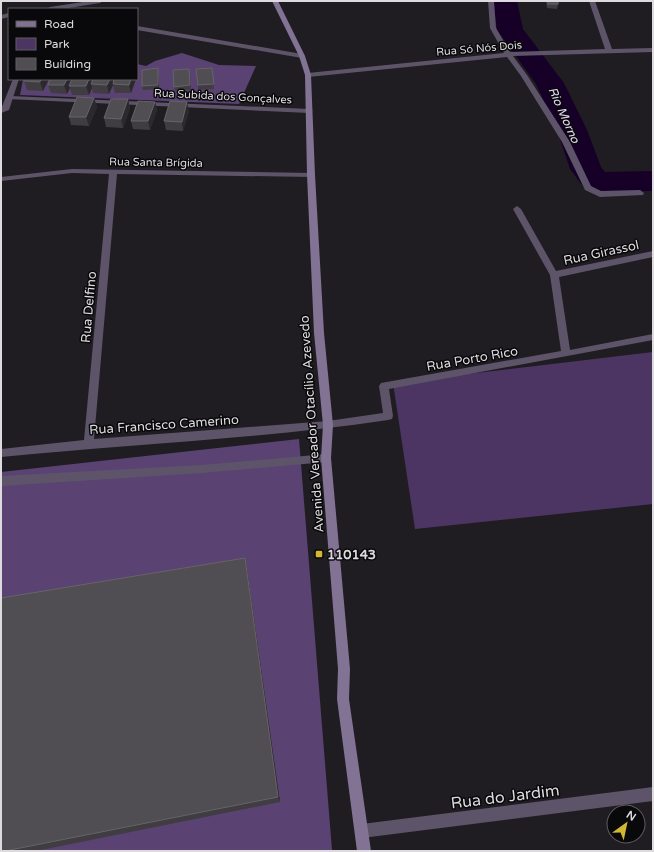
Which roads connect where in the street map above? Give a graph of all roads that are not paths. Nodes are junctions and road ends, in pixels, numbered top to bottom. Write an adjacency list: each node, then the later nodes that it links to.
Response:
1 (100, 1): 5 (street)
2 (275, 1): 10 (main road, Avenida Vereador Otacílio Azevedo)
3 (491, 1): 9 (street)
4 (592, 1): 8 (street)
5 (57, 8)
6 (138, 28): 10 (street)
7 (653, 50): 8 (street, Rua Só Nós Dois)
8 (609, 51): 9 (street, Rua Só Nós Dois)
9 (510, 54): 11 (street, Rua Só Nós Dois); 19 (street)
10 (302, 56): 11 (main road, Avenida Vereador Otacílio Azevedo)
11 (308, 75): 15 (main road, Avenida Vereador Otacílio Azevedo)
12 (16, 80): 13 (street)
13 (10, 98): 14 (street); 15 (street, Rua Subida dos Gonçalves)
14 (1, 111)
15 (309, 111): 17 (main road, Avenida Vereador Otacílio Azevedo)
16 (113, 173): 17 (street, Rua Santa Brígida); 18 (street, Rua Santa Brígida); 26 (street, Rua Delfino)
17 (311, 175): 25 (main road, Avenida Vereador Otacílio Azevedo)
18 (1, 179)
19 (640, 193)
20 (517, 209): 22 (street)
21 (653, 254): 22 (street, Rua Girassol)
22 (554, 275): 24 (street)
23 (653, 336): 24 (street, Rua Porto Rico)
24 (566, 354): 25 (street, Rua Porto Rico)
25 (328, 426): 26 (street, Rua Francisco Camerino); 28 (main road, Avenida Vereador Otacílio Azevedo)
26 (89, 444): 27 (street, Rua Francisco Camerino)
27 (1, 453)
28 (326, 458): 29 (street); 31 (main road, Avenida Vereador Otacílio Azevedo)
29 (1, 481)
30 (653, 794): 31 (street, Rua do Jardim)
31 (362, 831): 32 (main road, Avenida Vereador Otacílio Azevedo)
32 (364, 851)

